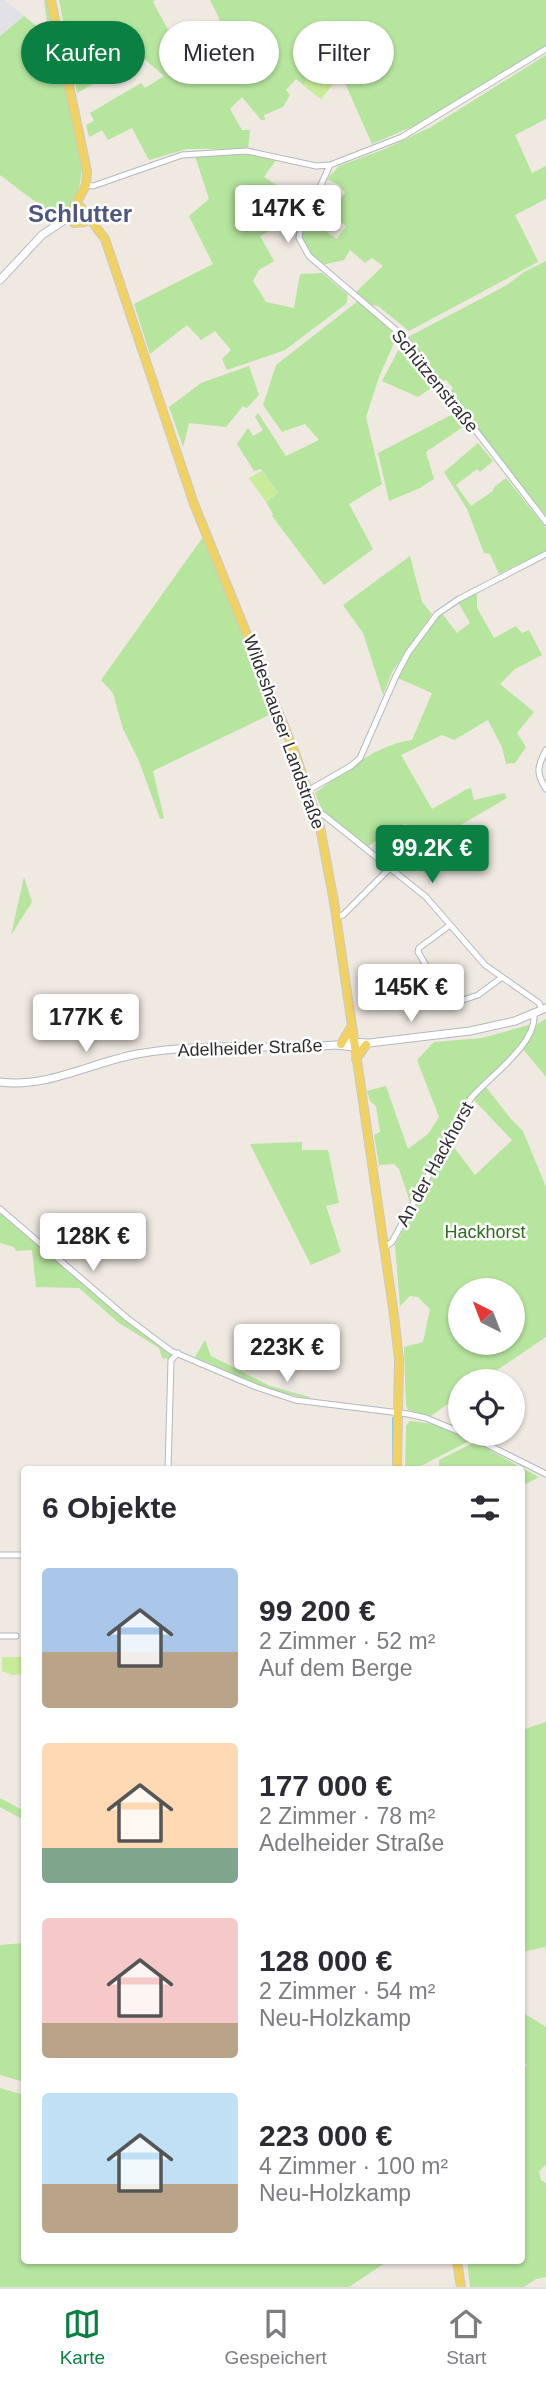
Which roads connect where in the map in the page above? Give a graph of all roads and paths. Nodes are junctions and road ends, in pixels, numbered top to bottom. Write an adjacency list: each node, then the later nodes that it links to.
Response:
1 (51, 0): 6 (main road)
2 (546, 49): 3 (street)
3 (330, 165): 4 (street); 5 (street, Schützenstraße)
4 (316, 166): 5 (street); 6 (street)
5 (323, 177): 11 (street, Schützenstraße)
6 (86, 185): 7 (main road)
7 (78, 207): 8 (main road); 9 (main road)
8 (70, 219): 9 (main road); 10 (street)
9 (85, 219): 15 (main road, Wildeshauser Landstraße)
10 (0, 280)
11 (546, 522)
12 (546, 554): 15 (street)
13 (546, 750): 14 (street)
14 (546, 789)
15 (309, 790): 16 (main road, Wildeshauser Landstraße)
16 (316, 814): 17 (street); 18 (main road, Wildeshauser Landstraße)
17 (389, 869): 18 (street); 19 (street)
18 (336, 917): 22 (main road, Wildeshauser Landstraße)
19 (450, 925): 20 (street); 20 (street)
20 (501, 978): 21 (street)
21 (541, 1011): 25 (street, Adelheider Straße); 29 (street, An der Hackhorst)
22 (351, 1027): 23 (main road); 24 (main road, Wildeshauser Landstraße)
23 (338, 1044): 24 (street, Adelheider Straße); 27 (street, Adelheider Straße)
24 (354, 1044): 25 (street, Adelheider Straße); 26 (main road, Wildeshauser Landstraße)
25 (368, 1044): 26 (main road)
26 (356, 1059): 29 (main road, Wildeshauser Landstraße)
27 (0, 1082)
28 (0, 1209): 30 (street)
29 (384, 1248): 31 (main road, Wildeshauser Landstraße)
30 (178, 1353): 31 (street); 34 (street)
31 (398, 1414): 32 (street); 35 (main road, Wildeshauser Landstraße)
32 (448, 1427)
33 (490, 1446): 36 (street)
34 (168, 1466)
35 (397, 1466)
36 (546, 1474)
37 (0, 1555): 38 (street)
38 (21, 1555)
39 (0, 1636): 40 (street)
40 (16, 1636)
41 (457, 2264): 42 (main road)
42 (461, 2287)

